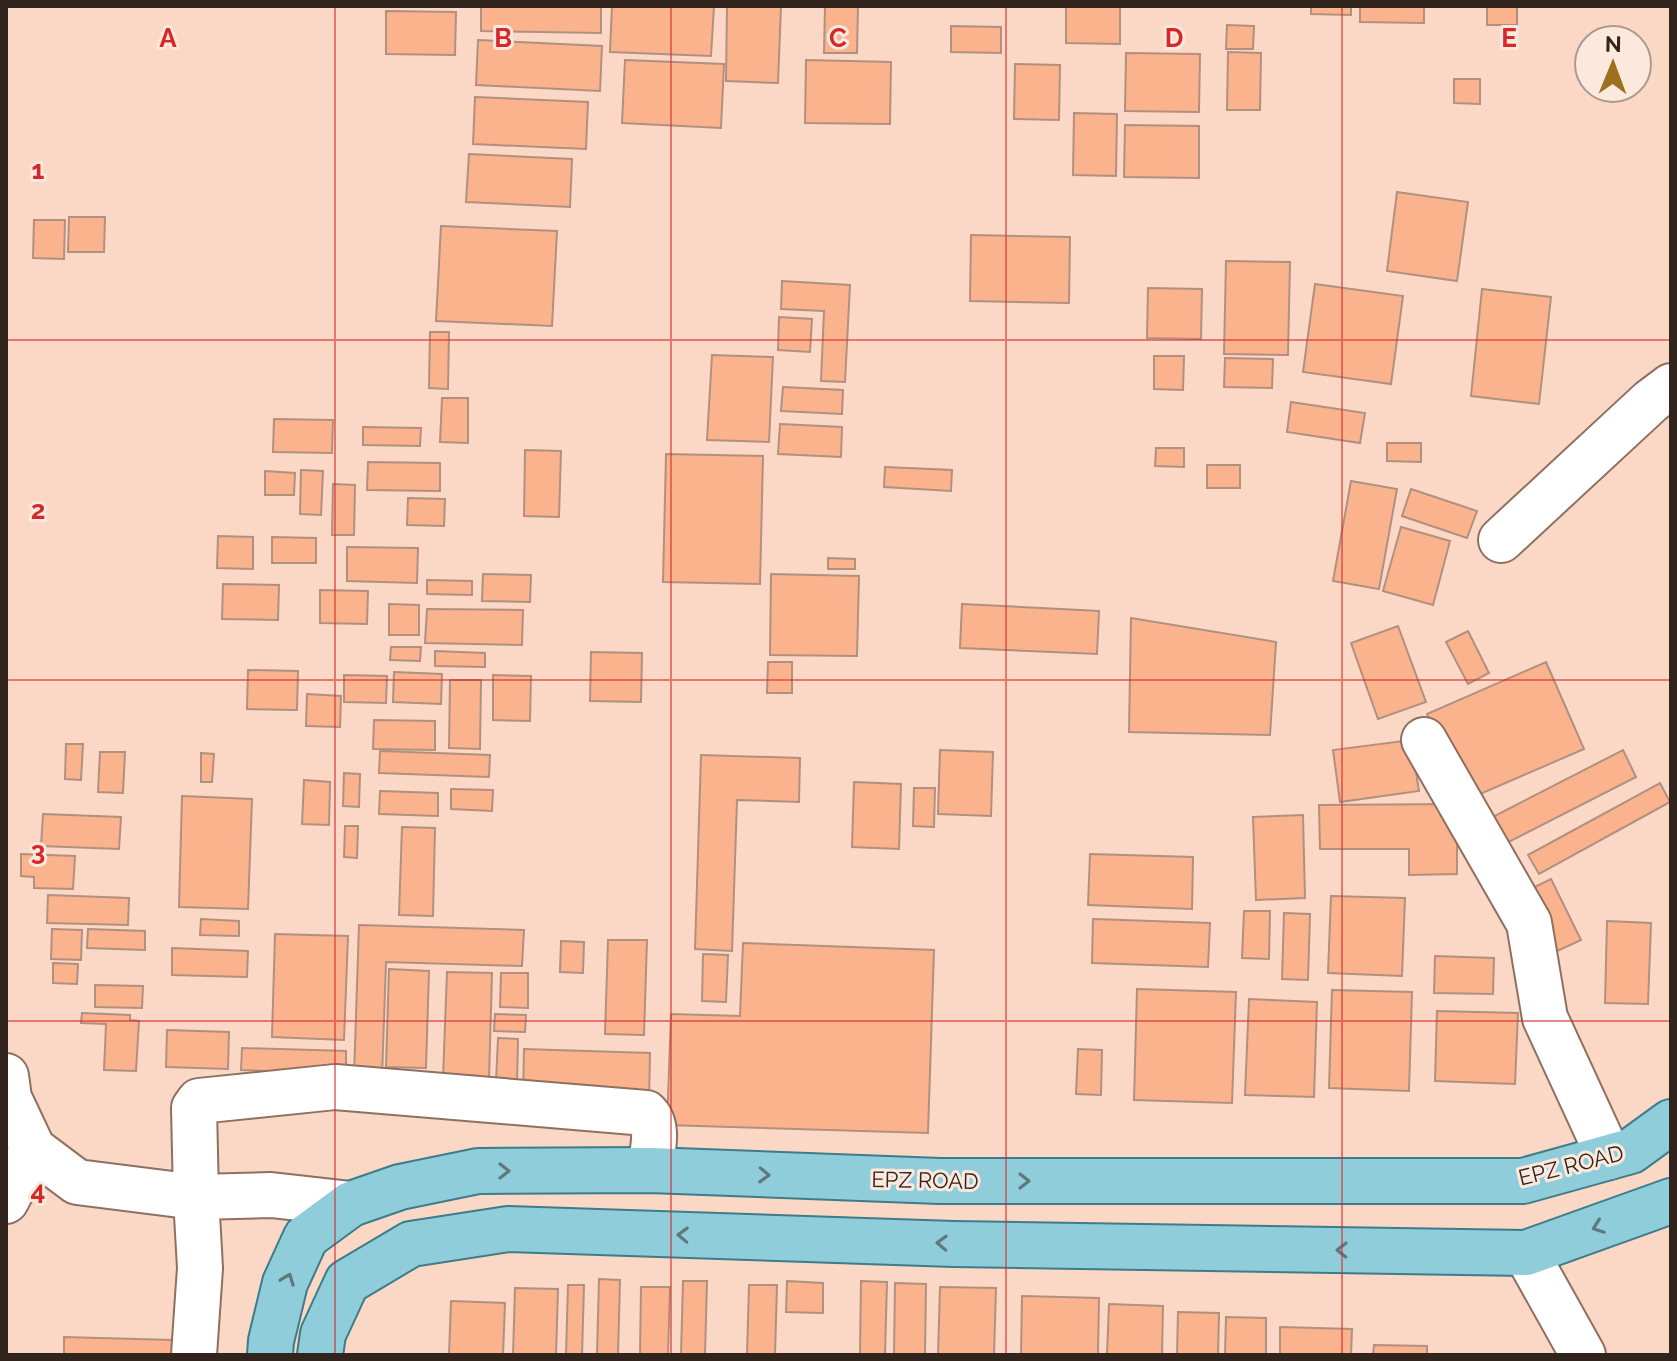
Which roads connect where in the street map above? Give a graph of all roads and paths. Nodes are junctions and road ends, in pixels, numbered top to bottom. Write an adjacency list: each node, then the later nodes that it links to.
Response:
1 (1671, 386): 2 (street)
2 (1501, 540)
3 (1424, 740): 7 (street)
4 (6, 1076): 6 (street)
5 (1671, 1122): 7 (main road, EPZ ROAD)
6 (33, 1149): 9 (street); 10 (street)
7 (1609, 1157): 8 (main road, EPZ ROAD, one-way to 7)
8 (650, 1170): 9 (street); 12 (main road, EPZ ROAD, one-way to 8)
9 (196, 1197): 12 (street); 14 (street)
10 (6, 1201)
11 (1671, 1201): 13 (main road, one-way to 13)
12 (351, 1204): 15 (main road, EPZ ROAD, one-way to 12)
13 (1526, 1253): 16 (main road, one-way to 16); 17 (street)
14 (194, 1355)
15 (270, 1355)
16 (320, 1355)
17 (1583, 1355)

